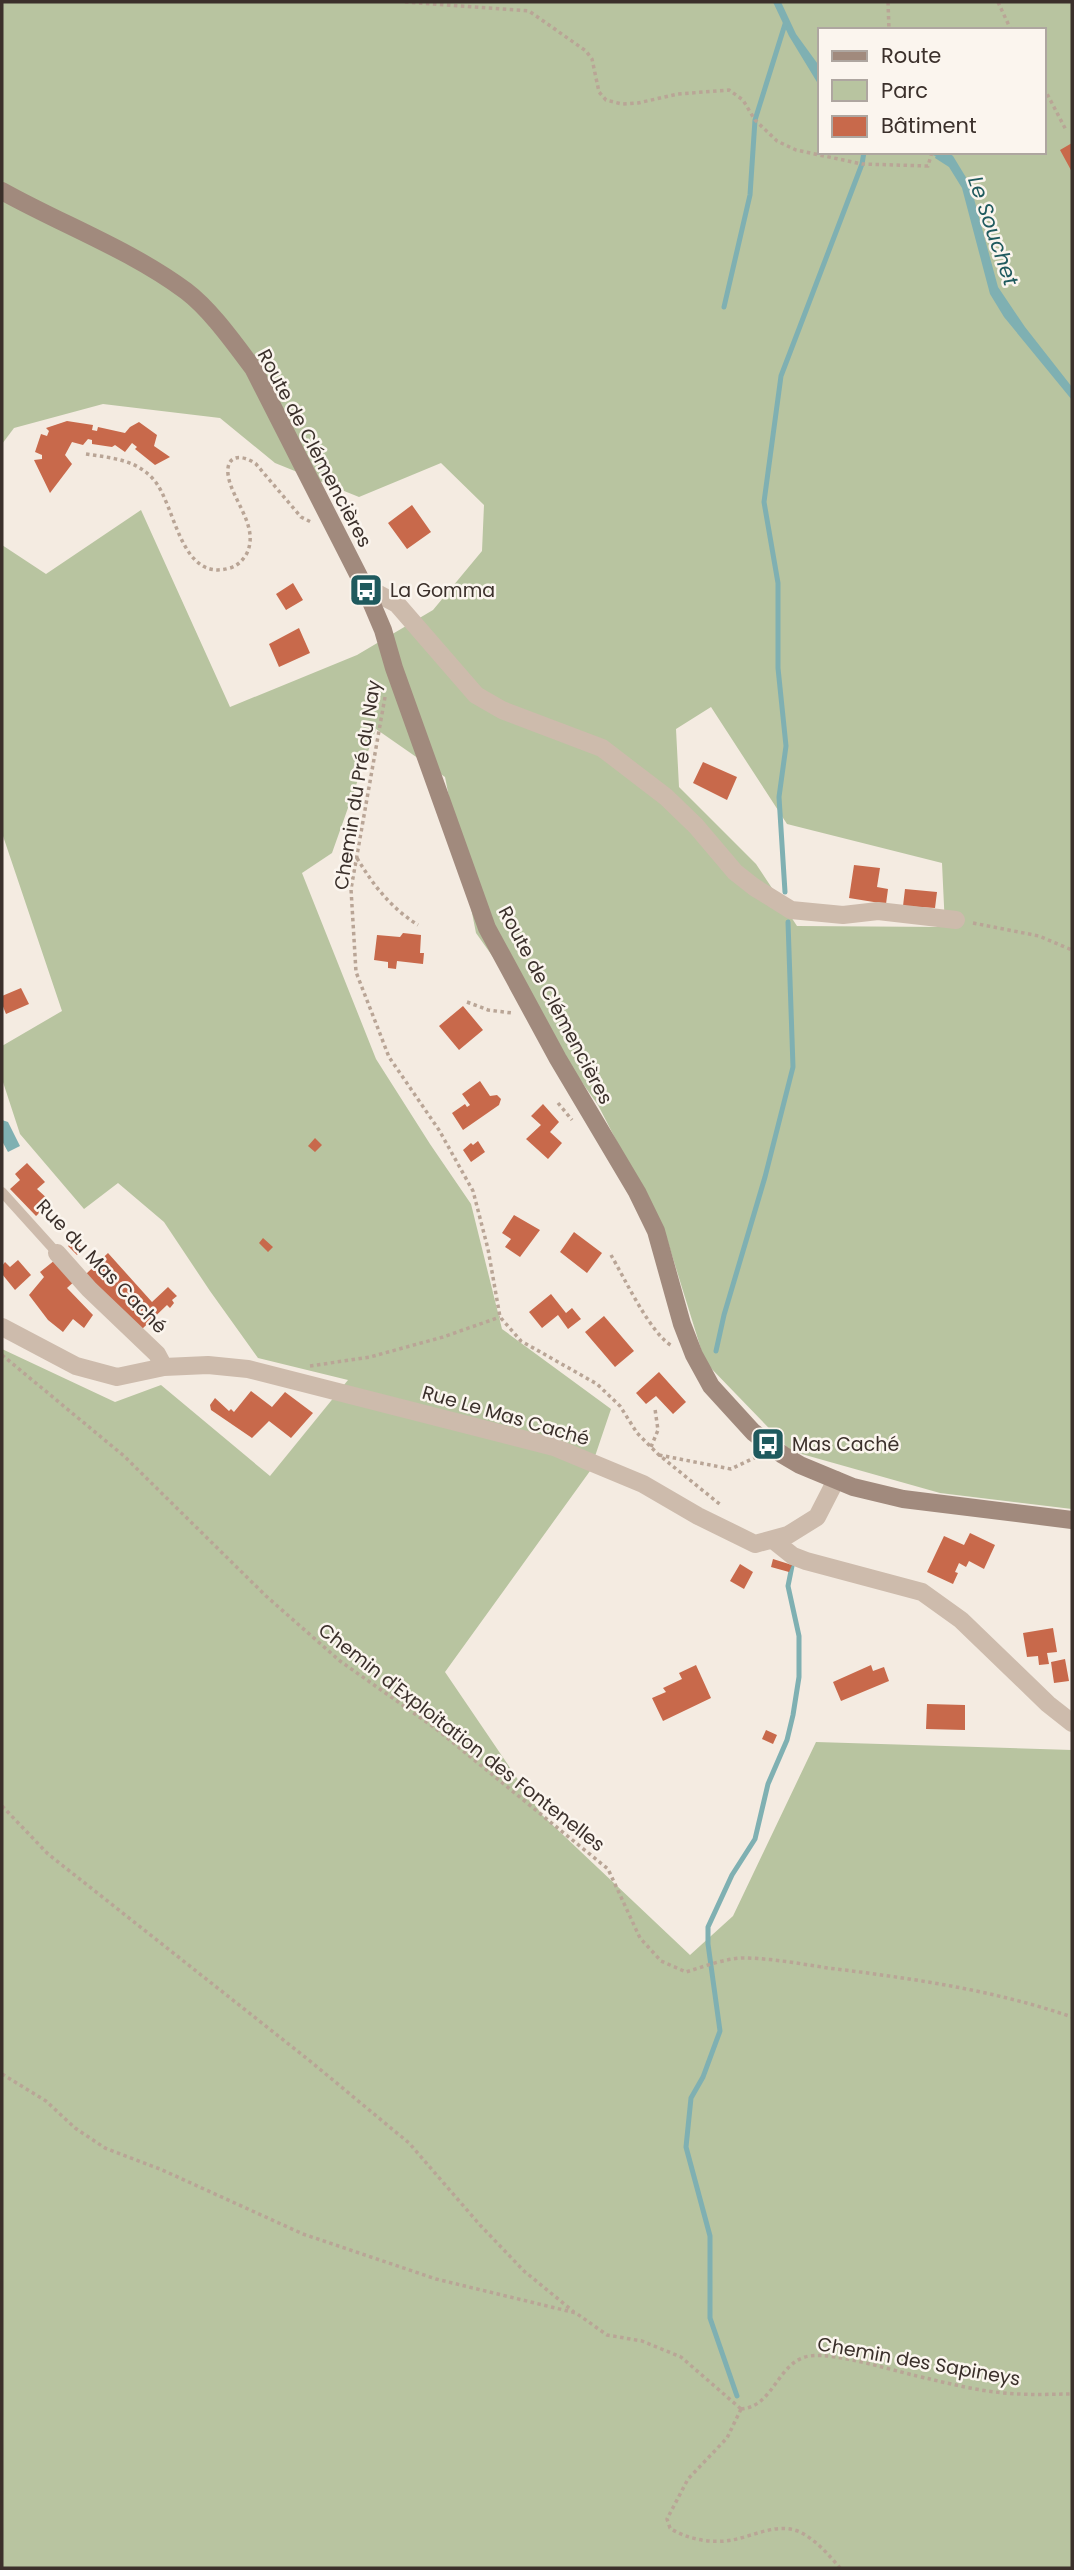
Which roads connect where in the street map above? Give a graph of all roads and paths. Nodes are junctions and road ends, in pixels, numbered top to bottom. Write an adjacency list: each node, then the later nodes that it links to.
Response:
1 (405, 2): 8 (path)
2 (888, 2): 4 (path)
3 (998, 2): 5 (path)
4 (889, 28)
5 (1010, 28)
6 (1046, 92): 7 (path)
7 (1066, 130)
8 (931, 155)
9 (2, 191): 11 (street, Route de Clémencières)
10 (86, 454): 11 (path)
11 (334, 526): 12 (street, Route de Clémencières)
12 (366, 590): 13 (street, Route de Clémencières); 15 (street)
13 (394, 668): 14 (path, Chemin du Pré du Nay); 19 (street, Route de Clémencières)
14 (357, 858): 16 (path); 23 (path, Chemin du Pré du Nay)
15 (956, 920): 17 (path)
16 (418, 925)
17 (1072, 950)
18 (467, 1002): 19 (path)
19 (532, 1011): 25 (street, Route de Clémencières)
20 (2, 1192): 21 (lane, Rue du Mas Caché)
21 (57, 1254): 27 (street, Rue du Mas Caché)
22 (611, 1255): 25 (path)
23 (500, 1317): 28 (path); 30 (path)
24 (2, 1327): 27 (street)
25 (692, 1349): 31 (street, Route de Clémencières)
26 (2, 1355): 39 (path, Chemin d'Exploitation des Fontenelles)
27 (163, 1367): 28 (street, Rue Le Mas Caché)
28 (278, 1375): 36 (street, Rue Le Mas Caché)
29 (655, 1409): 30 (path)
30 (651, 1447): 32 (path)
31 (773, 1447): 32 (path); 33 (street, Route de Clémencières)
32 (659, 1455): 34 (path)
33 (836, 1480): 35 (street, Route de Clémencières); 36 (street)
34 (729, 1510)
35 (1072, 1520)
36 (773, 1540): 37 (street)
37 (1072, 1723)
38 (2, 1806): 41 (path)
39 (1072, 2017)
40 (2, 2074): 41 (path)
41 (576, 2313): 43 (path)
42 (1072, 2394): 43 (path, Chemin des Sapineys)
43 (741, 2409): 44 (path)
44 (840, 2568)

